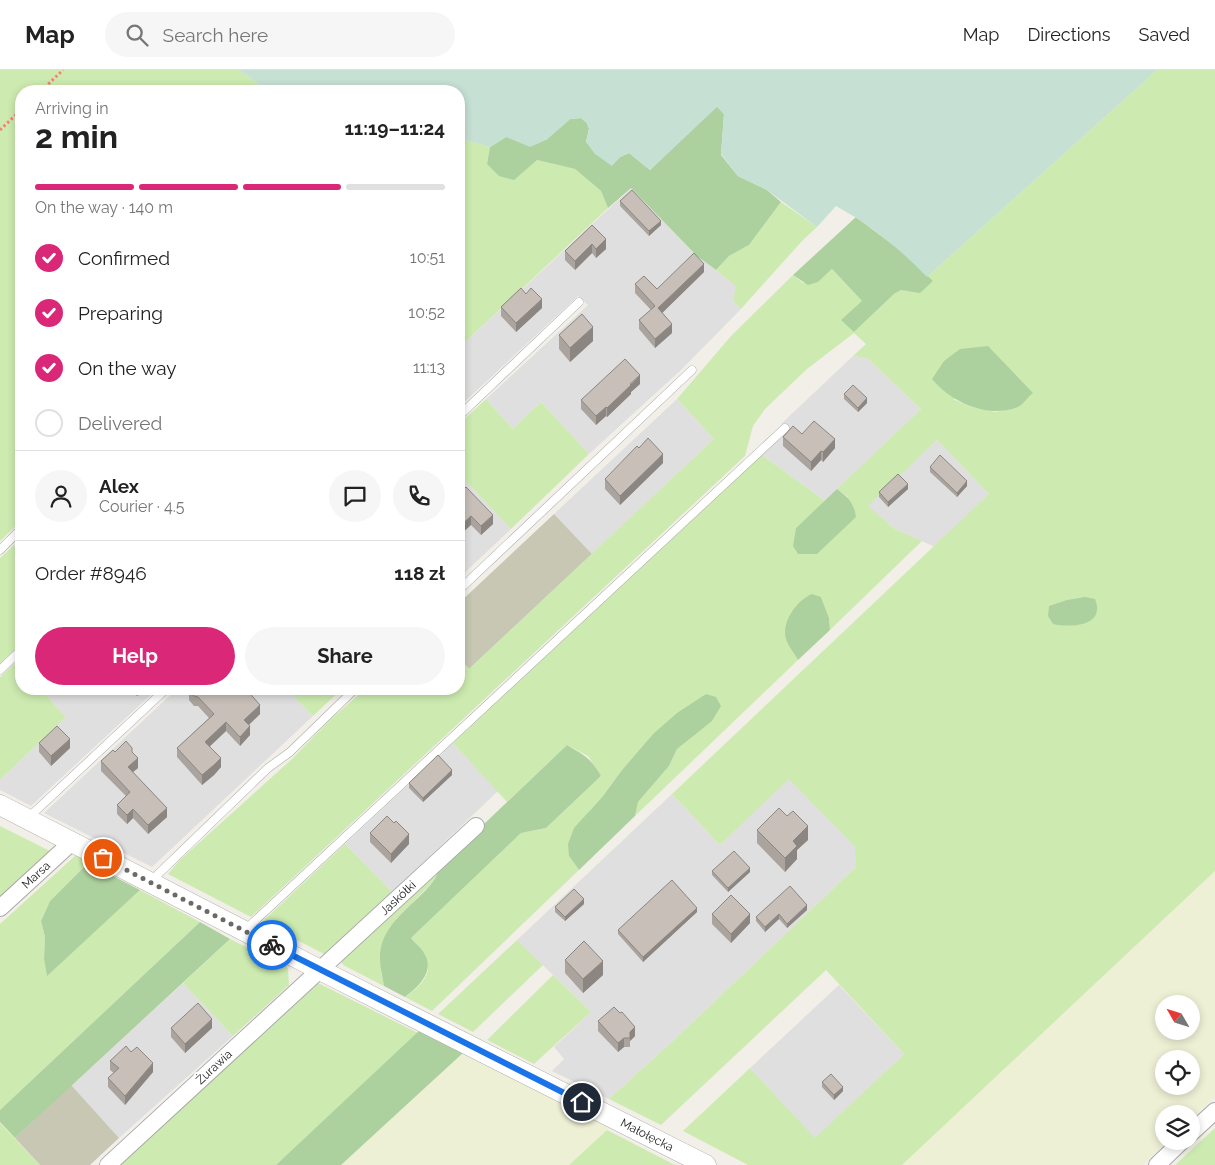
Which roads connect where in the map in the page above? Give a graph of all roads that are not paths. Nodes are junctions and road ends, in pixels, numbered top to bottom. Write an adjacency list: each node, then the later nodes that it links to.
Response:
1 (579, 302): 3 (lane)
2 (692, 370): 7 (lane)
3 (465, 410)
4 (785, 428): 18 (lane)
5 (15, 536): 6 (lane)
6 (0, 550)
7 (465, 584)
8 (15, 656): 9 (lane)
9 (0, 670)
10 (160, 695): 13 (lane)
11 (349, 695): 16 (lane)
12 (0, 805): 13 (street, Małołęcka)
13 (26, 819): 15 (street, Małołęcka)
14 (476, 826): 19 (street, Jaskółki)
15 (72, 842): 16 (street, Małołęcka); 17 (street, Marsa)
16 (149, 882): 18 (street, Małołęcka)
17 (0, 908)
18 (245, 930): 19 (street, Małołęcka)
19 (320, 970): 23 (street, Żurawia); 24 (street, Małołęcka)
20 (1215, 1111): 21 (street)
21 (1200, 1125)
22 (1173, 1150): 25 (street)
23 (108, 1165)
24 (706, 1165)
25 (1157, 1165)

